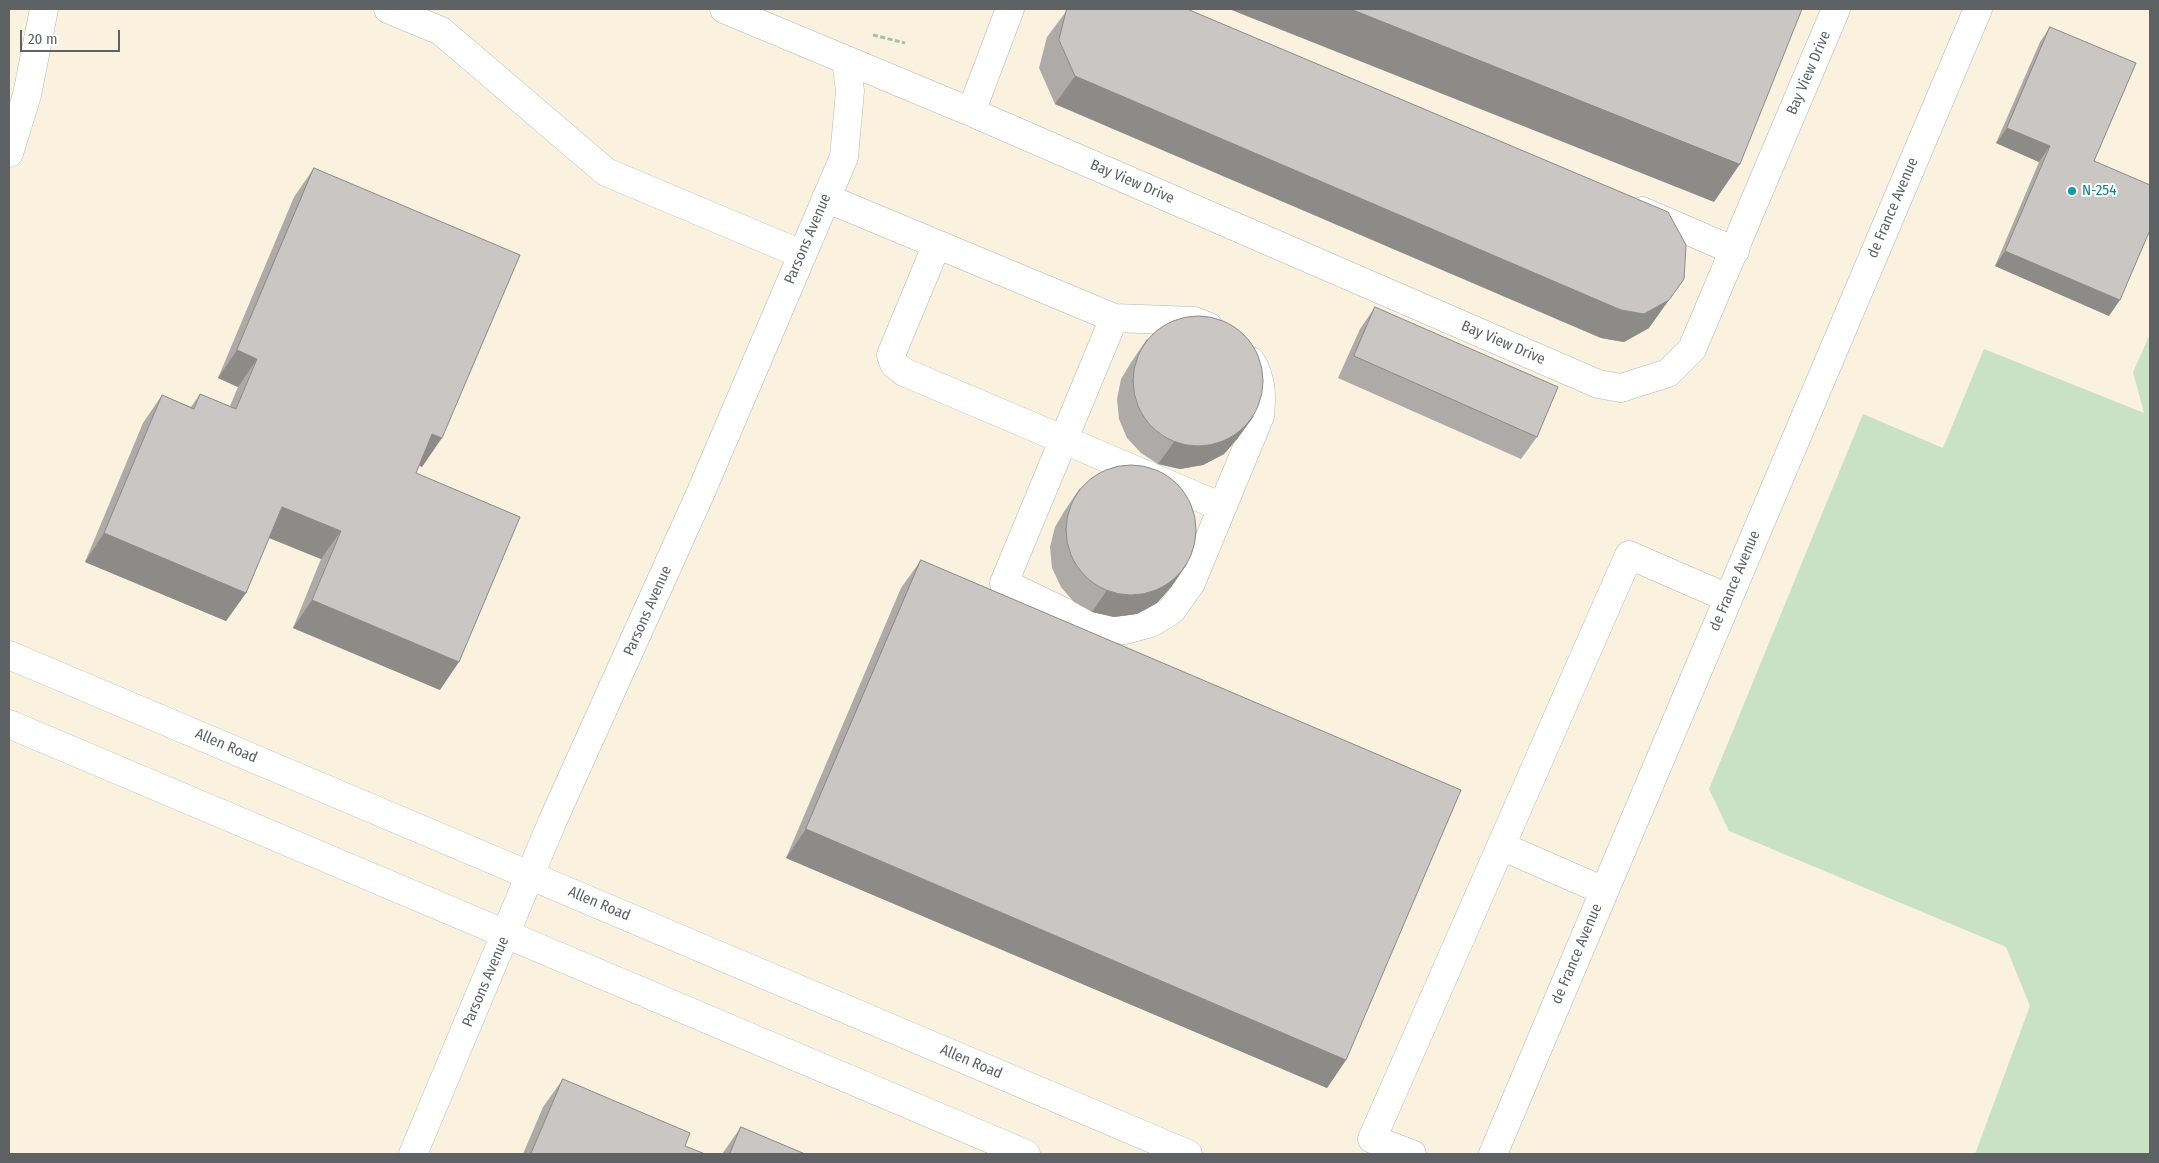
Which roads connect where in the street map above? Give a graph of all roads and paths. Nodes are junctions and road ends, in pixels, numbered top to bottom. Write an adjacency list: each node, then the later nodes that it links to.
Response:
1 (44, 9): 9 (street)
2 (388, 9): 14 (street)
3 (724, 9): 7 (street, Bay View Drive)
4 (1010, 9): 8 (street)
5 (1836, 9): 13 (street, Bay View Drive)
6 (1978, 9): 18 (street, de France Avenue)
7 (846, 60): 8 (street, Bay View Drive); 10 (street, Parsons Avenue)
8 (971, 112): 13 (street, Bay View Drive)
9 (9, 153)
10 (826, 198): 12 (street); 14 (street, Parsons Avenue)
11 (1617, 201): 13 (street)
12 (937, 244): 15 (street); 16 (street)
13 (1735, 251)
14 (801, 254): 22 (street, Parsons Avenue)
15 (1114, 318): 16 (street); 17 (street)
16 (1064, 440): 17 (street); 17 (street)
17 (1222, 507)
18 (1728, 598): 21 (street); 23 (street, de France Avenue)
19 (9, 655): 22 (street, Allen Road)
20 (9, 724): 24 (street)
21 (1501, 846): 23 (street); 28 (street)
22 (531, 875): 24 (street, Parsons Avenue); 27 (street, Allen Road)
23 (1604, 891): 29 (street, de France Avenue)
24 (506, 935): 25 (street, Parsons Avenue); 26 (street)
25 (414, 1154)
26 (1026, 1154)
27 (1188, 1154)
28 (1412, 1154)
29 (1493, 1154)

